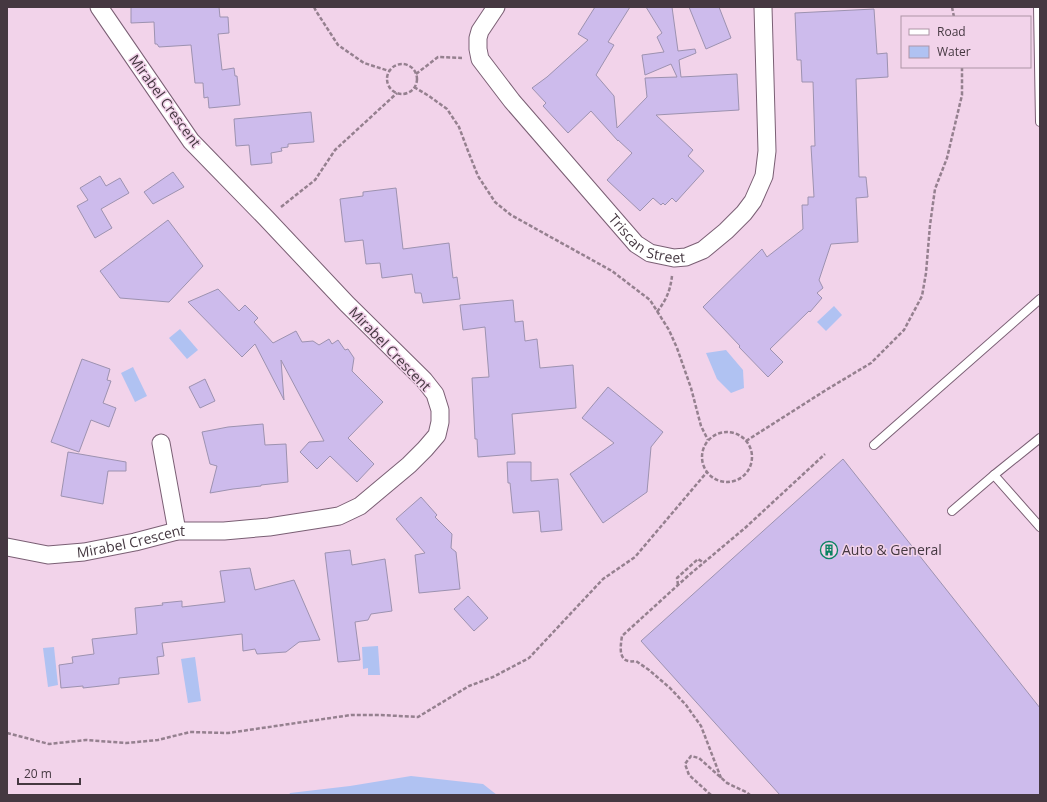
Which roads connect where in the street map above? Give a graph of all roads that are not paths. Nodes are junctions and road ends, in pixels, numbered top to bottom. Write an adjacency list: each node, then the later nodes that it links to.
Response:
1 (99, 7): 13 (street, Mirabel Crescent)
2 (496, 7): 3 (street, Triscan Street)
3 (763, 7)
4 (1038, 7): 5 (lane)
5 (1040, 122)
6 (1040, 298): 9 (lane)
7 (1039, 440): 10 (lane)
8 (161, 443): 13 (street)
9 (874, 445)
10 (994, 475): 11 (lane); 12 (lane)
11 (952, 512)
12 (1040, 527)
13 (177, 531): 14 (street, Mirabel Crescent)
14 (7, 547)

